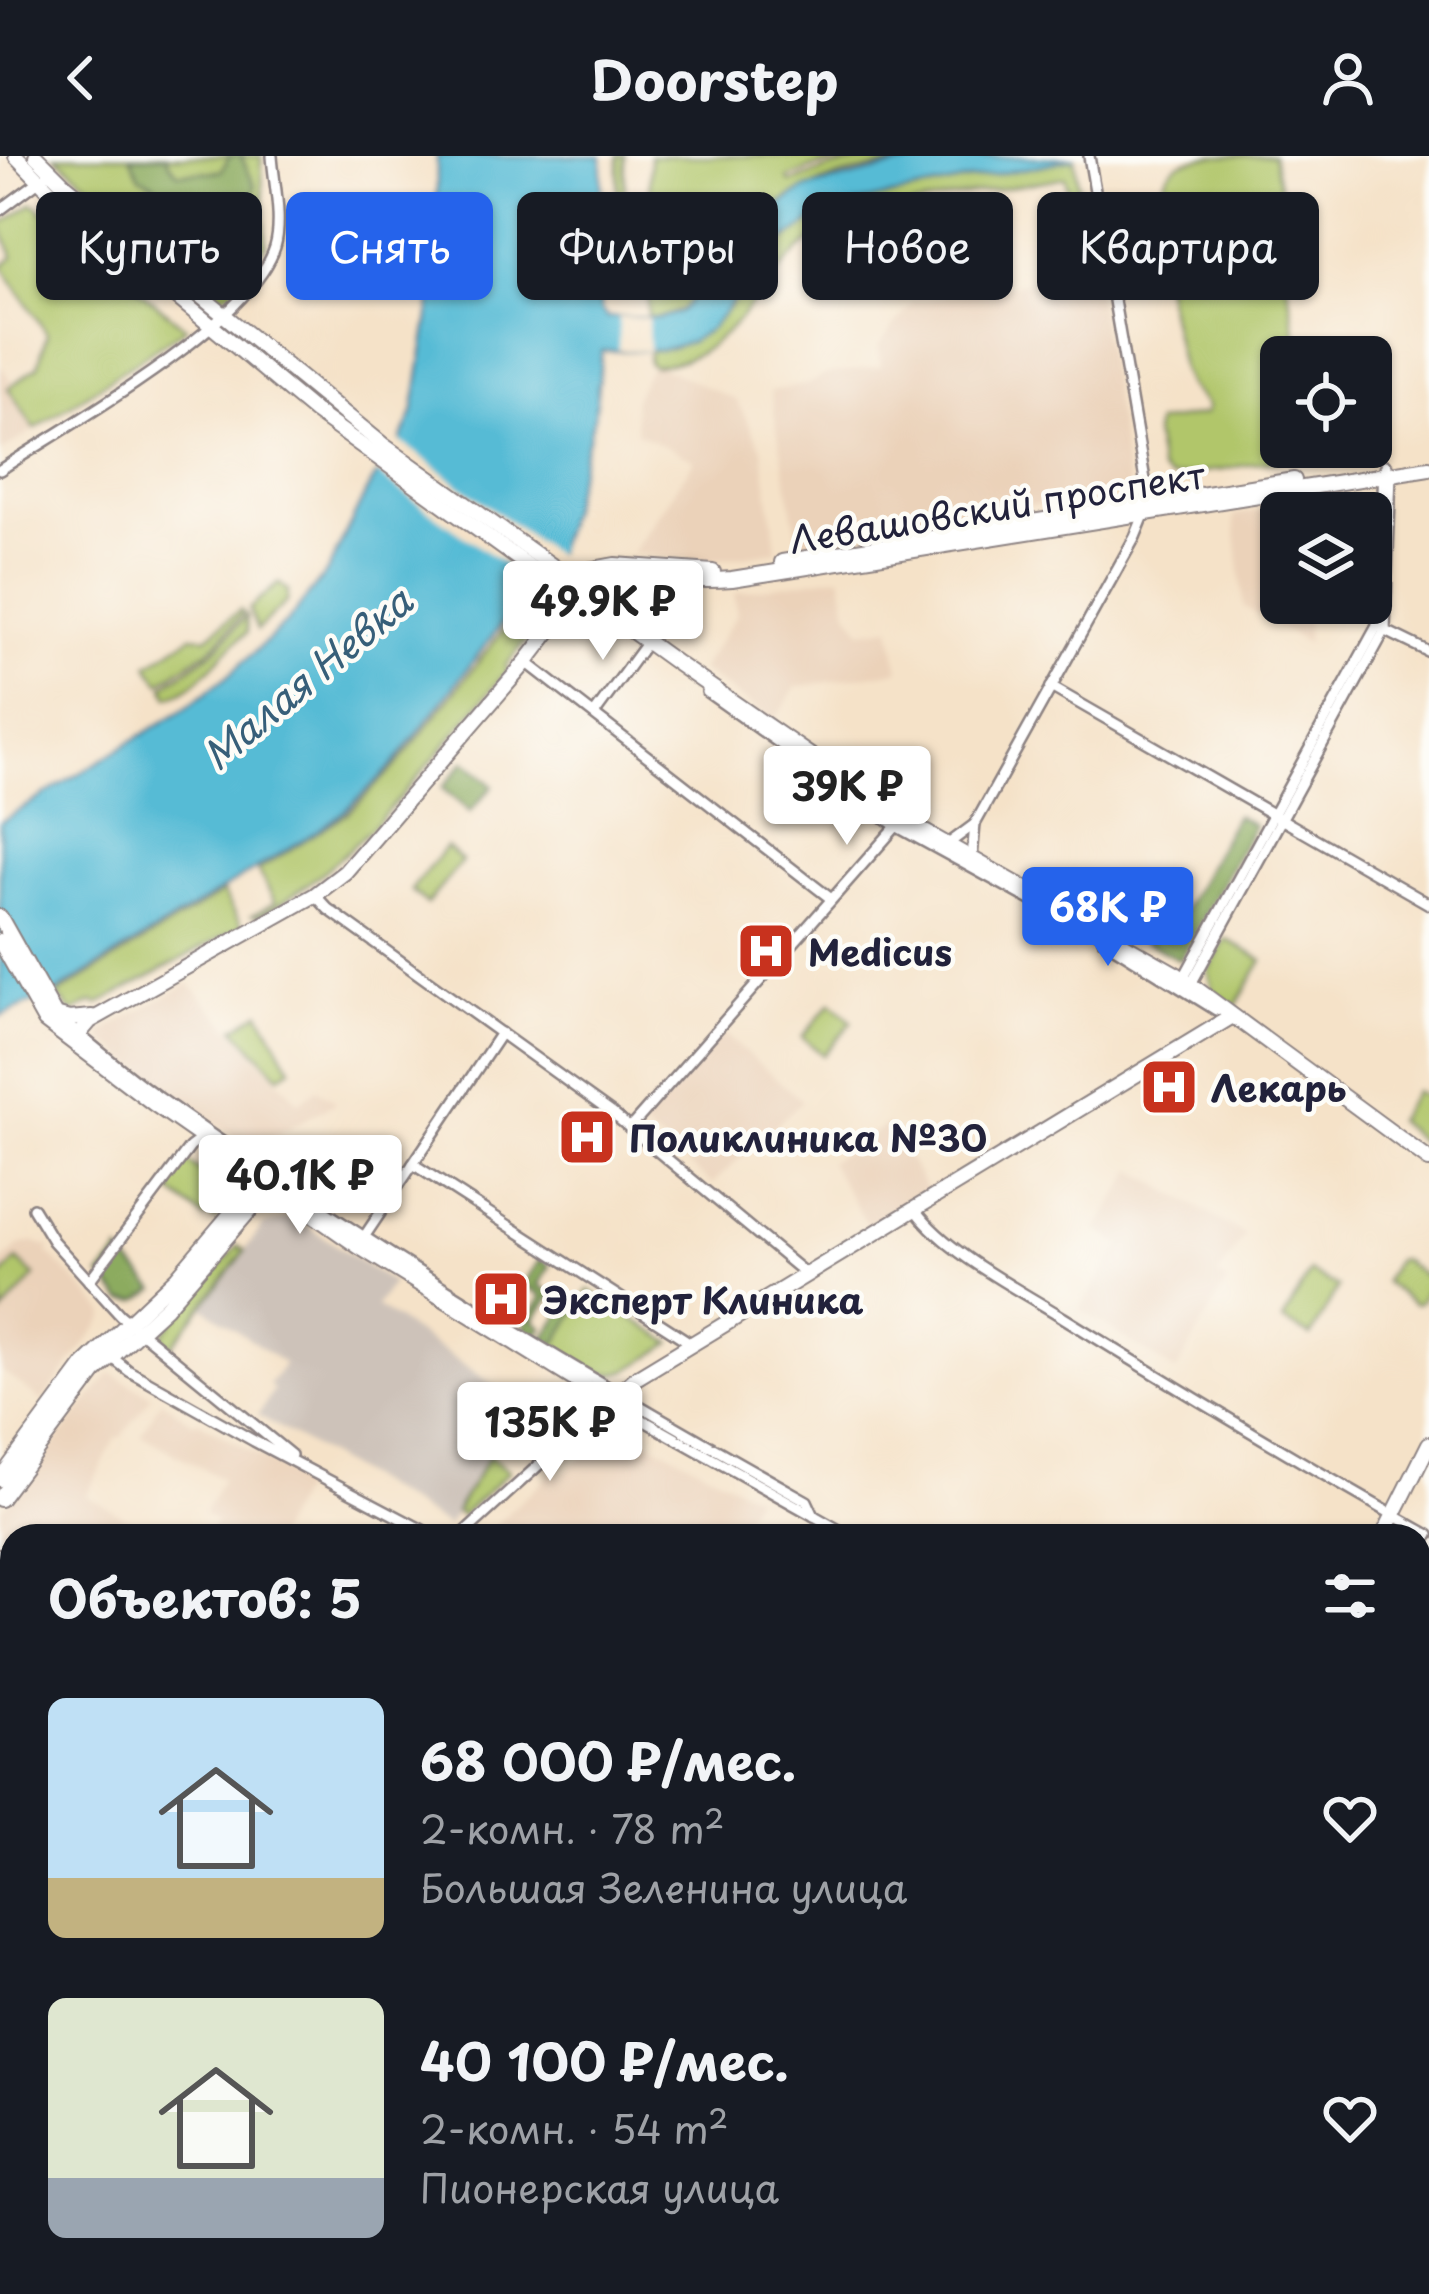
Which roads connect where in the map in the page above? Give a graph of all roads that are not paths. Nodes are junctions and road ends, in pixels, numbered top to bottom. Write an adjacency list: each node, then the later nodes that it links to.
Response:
1 (16, 156): 5 (main road)
2 (35, 156): 5 (main road)
3 (272, 156): 7 (street)
4 (1089, 158): 13 (street)
5 (45, 178): 6 (street); 7 (main road); 8 (main road)
6 (0, 210)
7 (224, 316): 8 (street); 9 (main road)
8 (212, 328): 9 (main road); 11 (street)
9 (378, 451): 14 (main road)
10 (1429, 463): 12 (main road, Левашовский проспект)
11 (0, 470)
12 (1386, 471): 13 (main road, Левашовский проспект); 16 (street)
13 (1147, 508): 15 (main road, Левашовский проспект); 20 (street)
14 (551, 575): 15 (main road); 15 (main road, Левашовский проспект)
15 (581, 586): 17 (main road); 19 (main road)
16 (1381, 628): 18 (street); 22 (street)
17 (644, 644): 21 (street); 23 (main road)
18 (1429, 652)
19 (526, 662): 21 (street); 27 (main road)
20 (1051, 687): 22 (street); 24 (street)
21 (595, 713): 28 (street)
22 (1277, 817): 29 (street); 32 (street)
23 (899, 822): 25 (main road); 28 (street); 35 (street)
24 (975, 824): 25 (street); 26 (street)
25 (948, 844): 26 (main road)
26 (972, 858): 32 (main road)
27 (316, 895): 34 (main road); 37 (street)
28 (830, 898): 39 (street)
29 (1429, 904)
30 (0, 917): 33 (main road)
31 (0, 941): 33 (main road)
32 (1187, 981): 35 (main road)
33 (40, 1001): 36 (main road); 38 (main road)
34 (99, 1015): 36 (main road); 38 (main road)
35 (1231, 1017): 41 (main road); 45 (main road)
36 (59, 1018): 38 (street)
37 (501, 1033): 39 (street); 42 (street)
38 (79, 1040): 40 (main road); 43 (street)
39 (630, 1128): 47 (street)
40 (202, 1138): 43 (main road); 48 (street)
41 (1429, 1160)
42 (413, 1164): 46 (street); 50 (street)
43 (267, 1180): 46 (main road); 49 (main road)
44 (33, 1208): 48 (street)
45 (916, 1211): 47 (main road); 60 (street)
46 (361, 1242): 54 (main road)
47 (807, 1275): 50 (main road)
48 (89, 1280): 49 (street)
49 (133, 1328): 51 (main road); 52 (street)
50 (692, 1344): 54 (main road)
51 (106, 1352): 53 (street); 57 (main road); 58 (main road)
52 (194, 1378): 53 (street); 56 (street)
53 (178, 1398): 56 (street)
54 (612, 1398): 59 (street); 59 (street); 62 (street)
55 (1429, 1444): 60 (main road)
56 (304, 1466): 61 (street)
57 (0, 1479)
58 (0, 1499)
59 (814, 1516): 63 (street)
60 (1394, 1516): 64 (main road); 65 (street)
61 (412, 1524)
62 (474, 1524)
63 (828, 1524)
64 (1390, 1524)
65 (1409, 1524)

